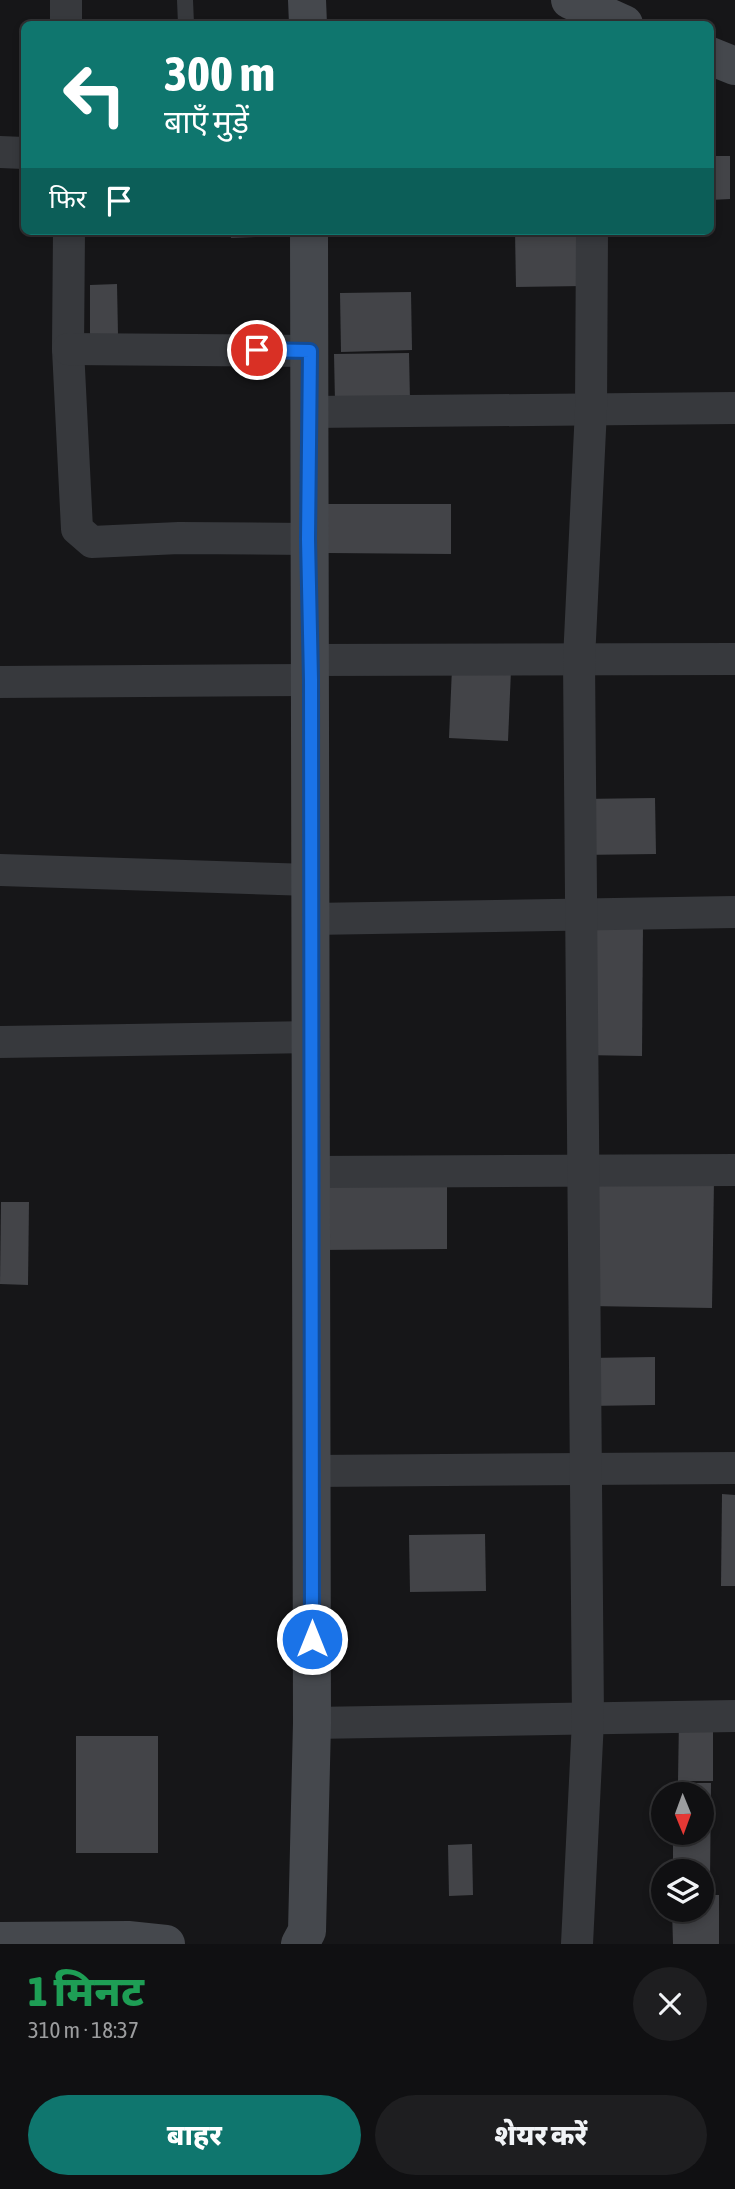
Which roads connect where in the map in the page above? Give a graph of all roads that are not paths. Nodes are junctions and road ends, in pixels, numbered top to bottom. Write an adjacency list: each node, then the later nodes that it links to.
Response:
1 (66, 0): 4 (street)
2 (185, 0): 5 (lane)
3 (307, 0): 6 (street)
4 (66, 21)
5 (186, 21)
6 (308, 21)
7 (714, 58): 8 (street)
8 (735, 66)
9 (0, 152): 10 (street)
10 (21, 153)
11 (69, 235): 14 (street)
12 (309, 235): 15 (street)
13 (592, 235): 17 (street)
14 (68, 349): 15 (street); 19 (street)
15 (310, 351): 18 (street)
16 (735, 408): 17 (street)
17 (591, 409): 18 (street); 21 (street)
18 (311, 412): 19 (street)
19 (308, 539): 22 (street)
20 (735, 659): 21 (street)
21 (579, 660): 22 (street); 27 (street)
22 (311, 670): 23 (street); 25 (street)
23 (0, 682)
24 (0, 870): 25 (street)
25 (311, 880): 28 (street)
26 (735, 912): 27 (street)
27 (580, 914): 28 (street); 32 (street)
28 (311, 919): 29 (street)
29 (312, 1037): 30 (street); 33 (street)
30 (0, 1042)
31 (735, 1170): 32 (street)
32 (582, 1171): 33 (street); 36 (street)
33 (312, 1172): 35 (street)
34 (735, 1468): 36 (street)
35 (312, 1471): 36 (street); 39 (street)
36 (585, 1471): 38 (street)
37 (735, 1716): 38 (street)
38 (588, 1720): 39 (street); 44 (street)
39 (312, 1723): 43 (street)
40 (0, 1941): 41 (street)
41 (128, 1942): 42 (street)
42 (166, 1944)
43 (300, 1944)
44 (578, 1944)

